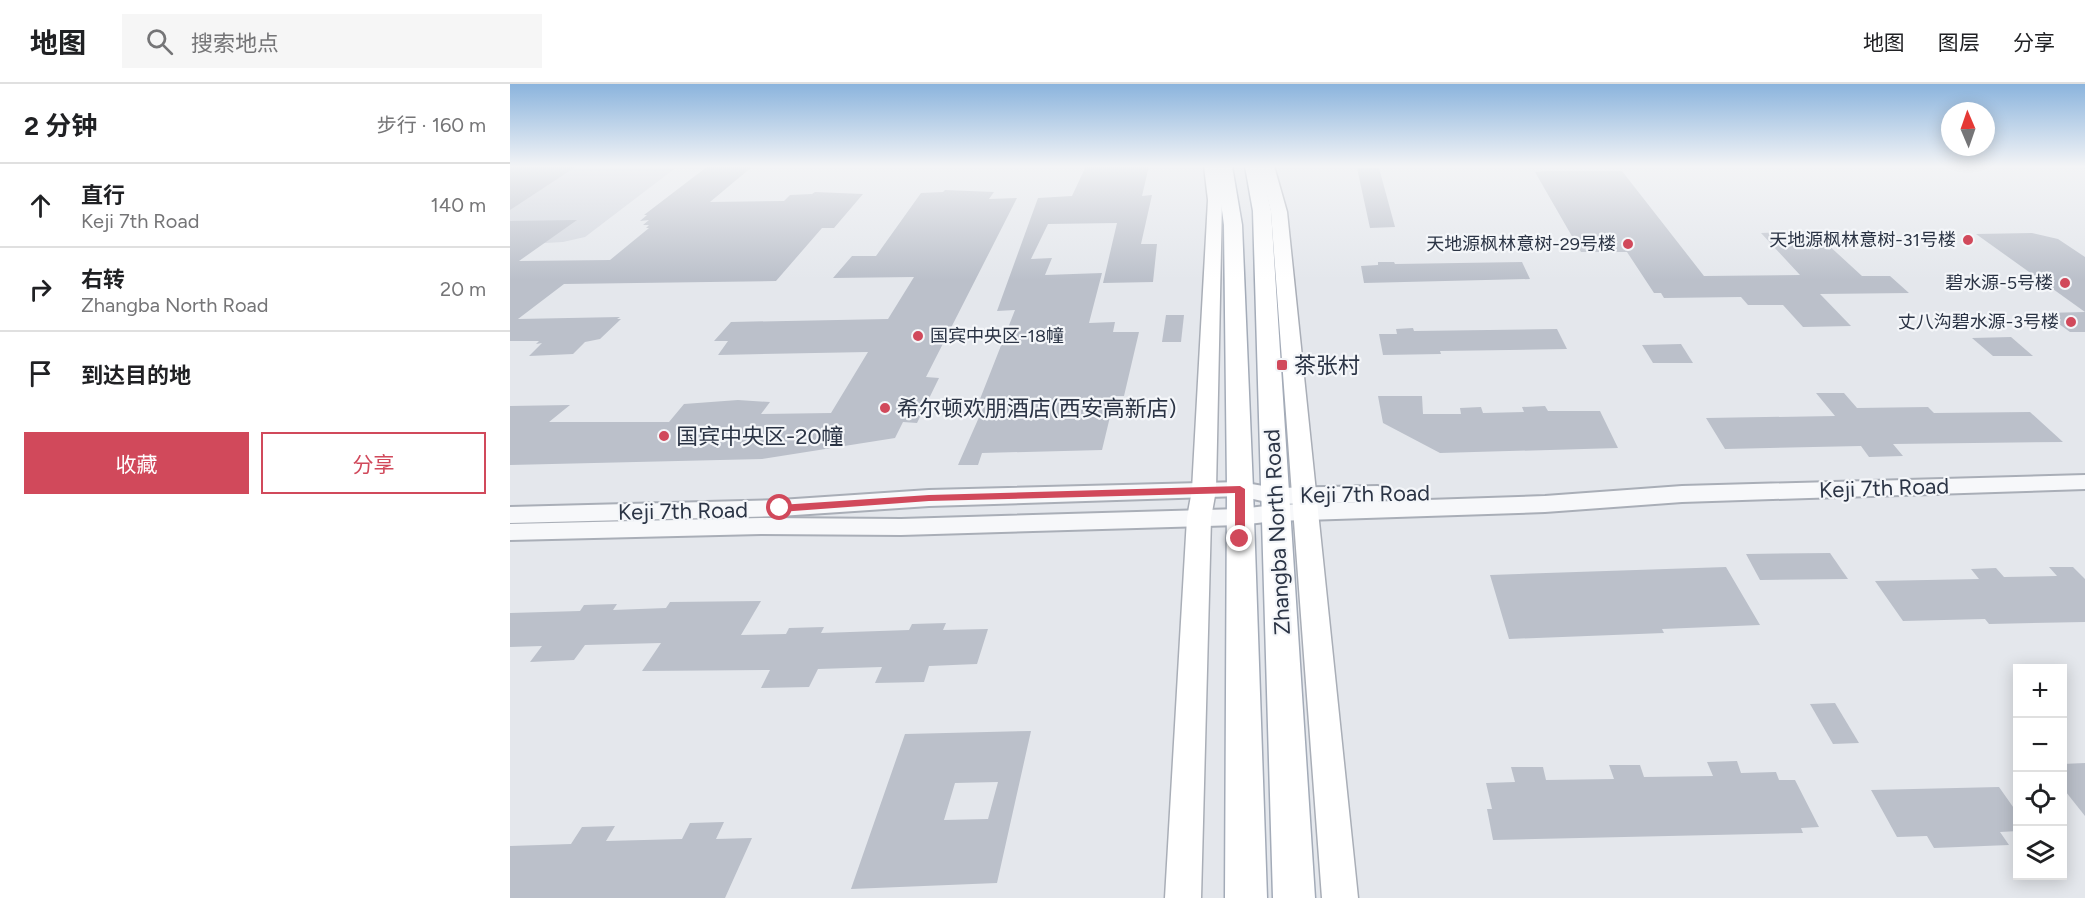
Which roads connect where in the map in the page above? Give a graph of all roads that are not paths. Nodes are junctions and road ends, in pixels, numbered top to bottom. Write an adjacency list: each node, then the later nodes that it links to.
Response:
1 (1215, 204): 7 (main road)
2 (1230, 204): 6 (main road, Zhangba North Road)
3 (1261, 204): 8 (main road, Zhangba North Road)
4 (1277, 204): 9 (main road)
5 (2085, 482): 9 (street, Keji 7th Road)
6 (1240, 489): 7 (street, Keji 7th Road); 8 (street, Keji 7th Road); 12 (main road, Zhangba North Road)
7 (1204, 490): 10 (street, Keji 7th Road); 11 (main road)
8 (1275, 504): 9 (street, Keji 7th Road); 12 (street, Keji 7th Road); 16 (main road, Zhangba North Road)
9 (1306, 504): 17 (main road)
10 (510, 515)
11 (1199, 518): 12 (street, Keji 7th Road); 13 (street, Keji 7th Road); 14 (main road)
12 (1240, 518): 15 (main road, Zhangba North Road)
13 (510, 532)
14 (1183, 898)
15 (1246, 898)
16 (1294, 898)
17 (1340, 898)

